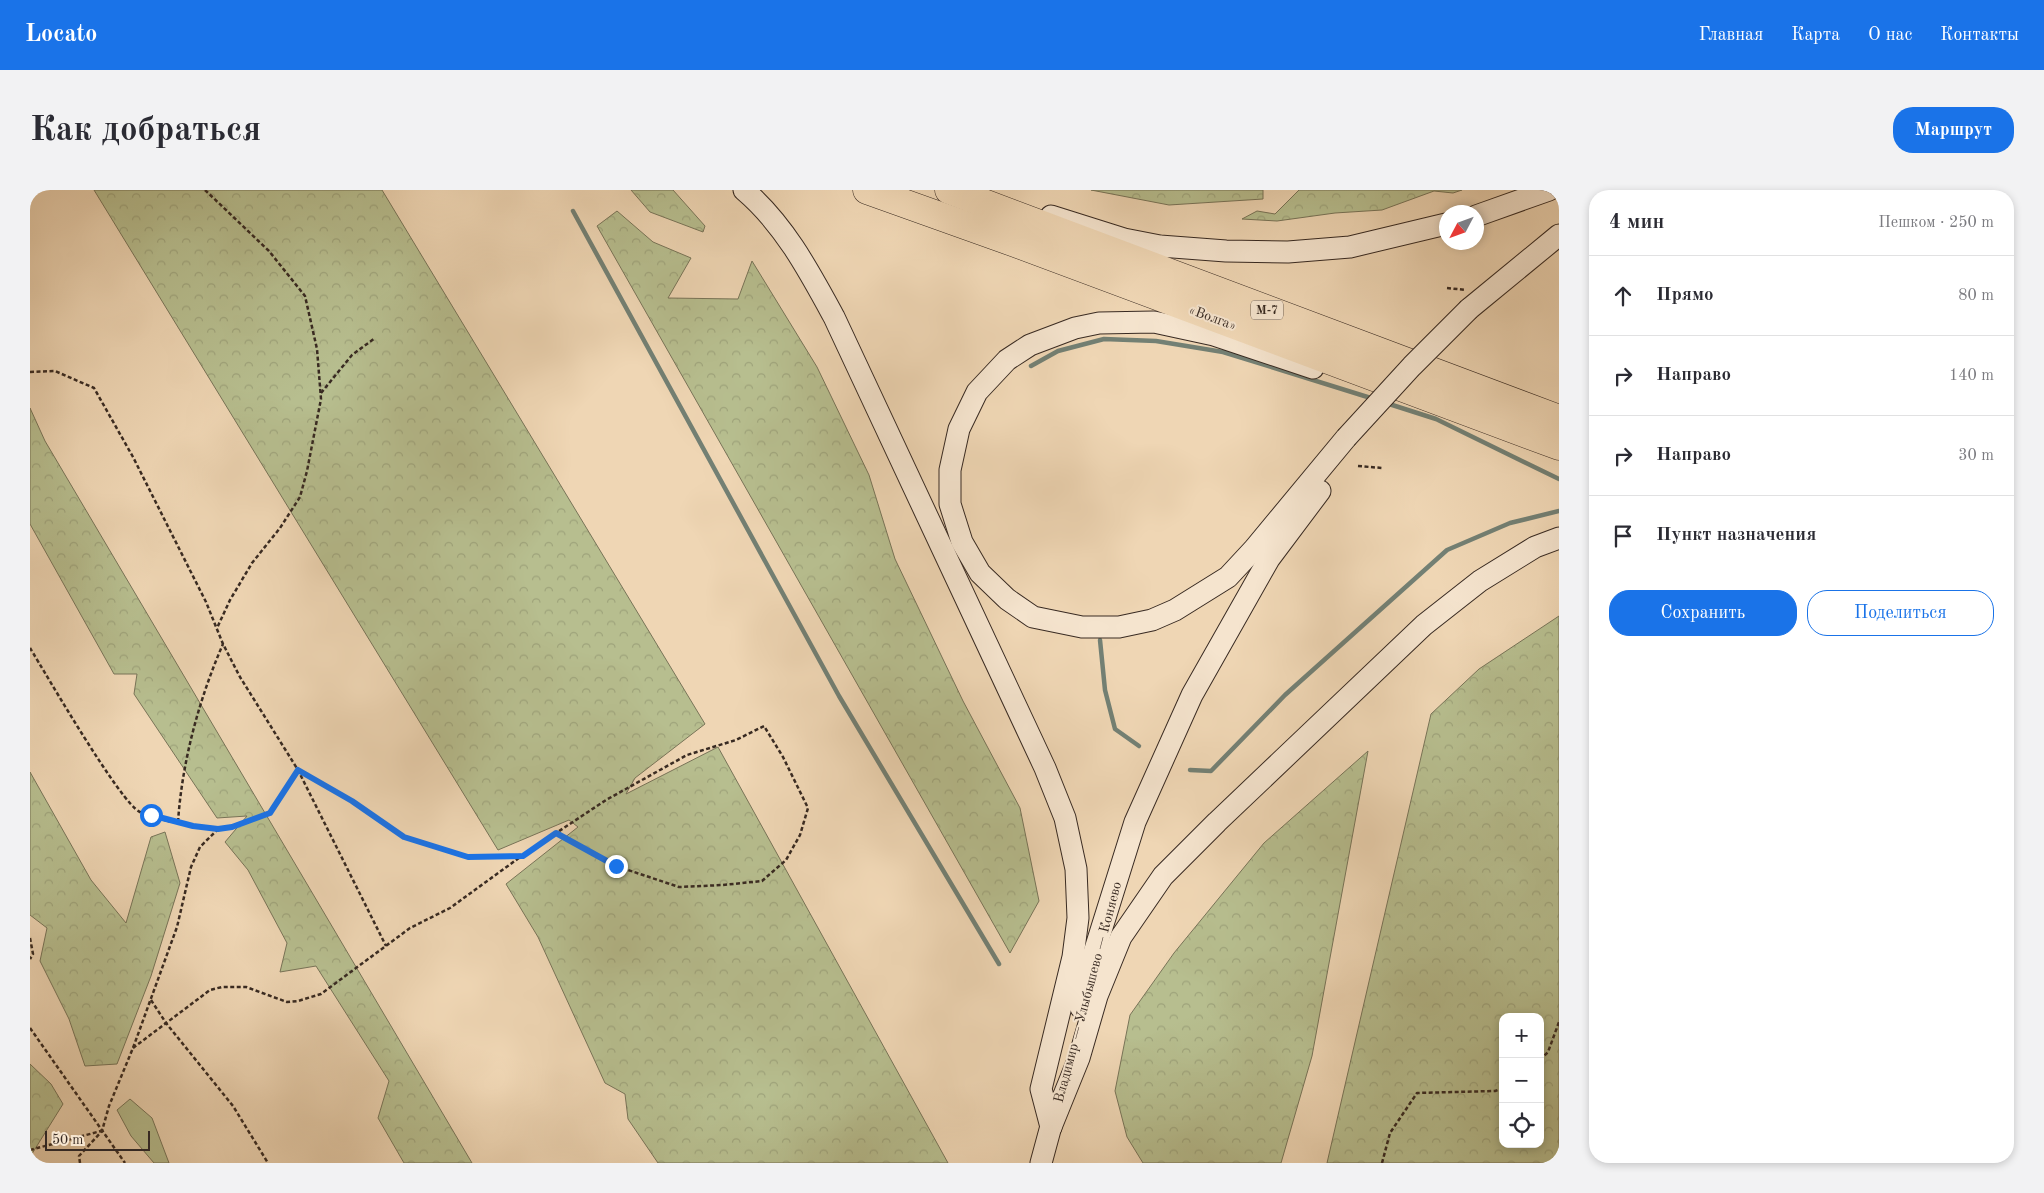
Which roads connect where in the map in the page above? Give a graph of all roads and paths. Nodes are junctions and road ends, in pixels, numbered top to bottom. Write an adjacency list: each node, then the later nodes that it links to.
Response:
1 (205, 190): 16 (path)
2 (744, 190): 41 (main road)
3 (867, 190): 15 (highway, «Волга» / М-7)
4 (949, 190): 6 (highway, «Волга» / М-7)
5 (1549, 190): 7 (main road)
6 (976, 200): 8 (main road); 17 (highway, «Волга» / М-7)
7 (1484, 213)
8 (1439, 226)
9 (1559, 235): 12 (main road)
10 (1559, 250): 12 (main road, Владимир — Улыбышево — Коняево)
11 (1448, 288): 12 (path)
12 (1474, 305): 18 (main road, Владимир — Улыбышево — Коняево)
13 (375, 338): 16 (path)
14 (30, 372): 23 (path)
15 (1415, 392): 18 (main road); 19 (highway, «Волга» / М-7)
16 (321, 393): 23 (path)
17 (1559, 419)
18 (1352, 441): 41 (main road, Владимир — Улыбышево — Коняево)
19 (1559, 446)
20 (1358, 466): 21 (path)
21 (1382, 468)
22 (1559, 538): 41 (main road)
23 (217, 628): 24 (path)
24 (223, 644): 26 (path); 27 (path)
25 (30, 648): 27 (path)
26 (298, 770): 28 (path); 30 (path); 32 (path)
27 (178, 822): 28 (path)
28 (218, 829): 34 (path)
29 (556, 833): 29 (path); 30 (path)
30 (523, 856): 32 (path)
31 (30, 938): 33 (path)
32 (386, 946): 36 (path)
33 (30, 959)
34 (151, 1000): 36 (path); 38 (path)
35 (1559, 1022): 39 (path)
36 (166, 1023): 38 (path); 46 (path)
37 (30, 1028): 42 (path)
38 (133, 1048): 42 (path)
39 (1542, 1058)
40 (1499, 1090): 48 (path)
41 (1051, 1127): 47 (main road, Владимир — Улыбышево — Коняево)
42 (102, 1131): 43 (path); 44 (path); 45 (path)
43 (30, 1150)
44 (80, 1163)
45 (125, 1163)
46 (268, 1163)
47 (1041, 1163)
48 (1382, 1163)

